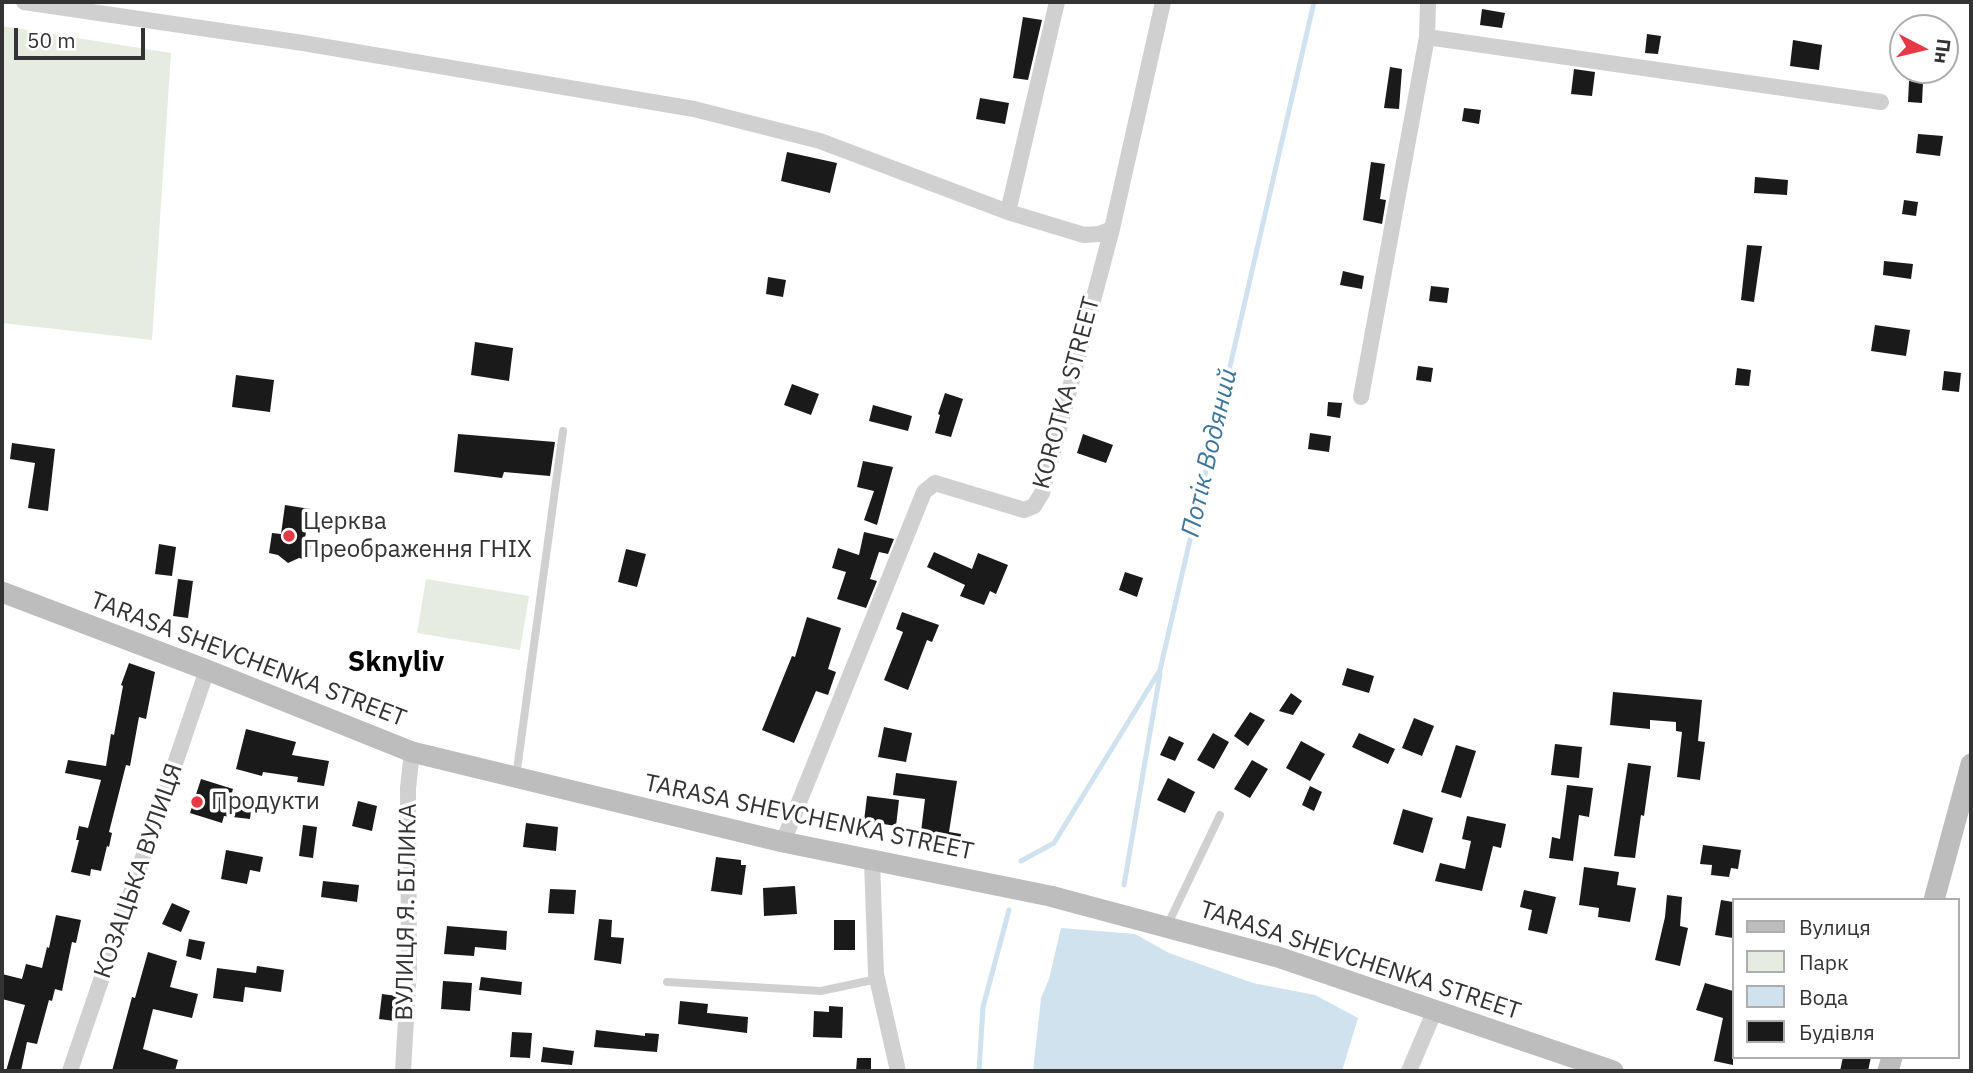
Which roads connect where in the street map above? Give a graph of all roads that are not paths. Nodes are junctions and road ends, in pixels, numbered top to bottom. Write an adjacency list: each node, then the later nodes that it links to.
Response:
1 (24, 2): 7 (street)
2 (1057, 2): 7 (street)
3 (1163, 2): 8 (street, KOROTKA STREET)
4 (1428, 2): 5 (street)
5 (1427, 37): 6 (street); 9 (street)
6 (1881, 103)
7 (1009, 212): 8 (street)
8 (1112, 229): 17 (street, KOROTKA STREET)
9 (1362, 397)
10 (563, 431): 15 (lane)
11 (2, 592): 12 (street, TARASA SHEVCHENKA STREET)
12 (207, 670): 13 (street, TARASA SHEVCHENKA STREET); 24 (street, КОЗАЦЬКА ВУЛИЦЯ)
13 (412, 752): 15 (street, TARASA SHEVCHENKA STREET); 25 (street, ВУЛИЦЯ Я. БІЛИКА)
14 (1971, 764): 19 (street)
15 (516, 777): 17 (street, TARASA SHEVCHENKA STREET)
16 (1220, 814): 20 (lane)
17 (783, 842): 18 (street, TARASA SHEVCHENKA STREET)
18 (872, 861): 20 (street, TARASA SHEVCHENKA STREET); 21 (street)
19 (1935, 898)
20 (1167, 927): 23 (street, TARASA SHEVCHENKA STREET)
21 (877, 979): 22 (lane); 26 (street)
22 (667, 982)
23 (1434, 1010): 27 (street); 28 (street, TARASA SHEVCHENKA STREET)
24 (70, 1071)
25 (403, 1071)
26 (898, 1071)
27 (1409, 1071)
28 (1613, 1071)

